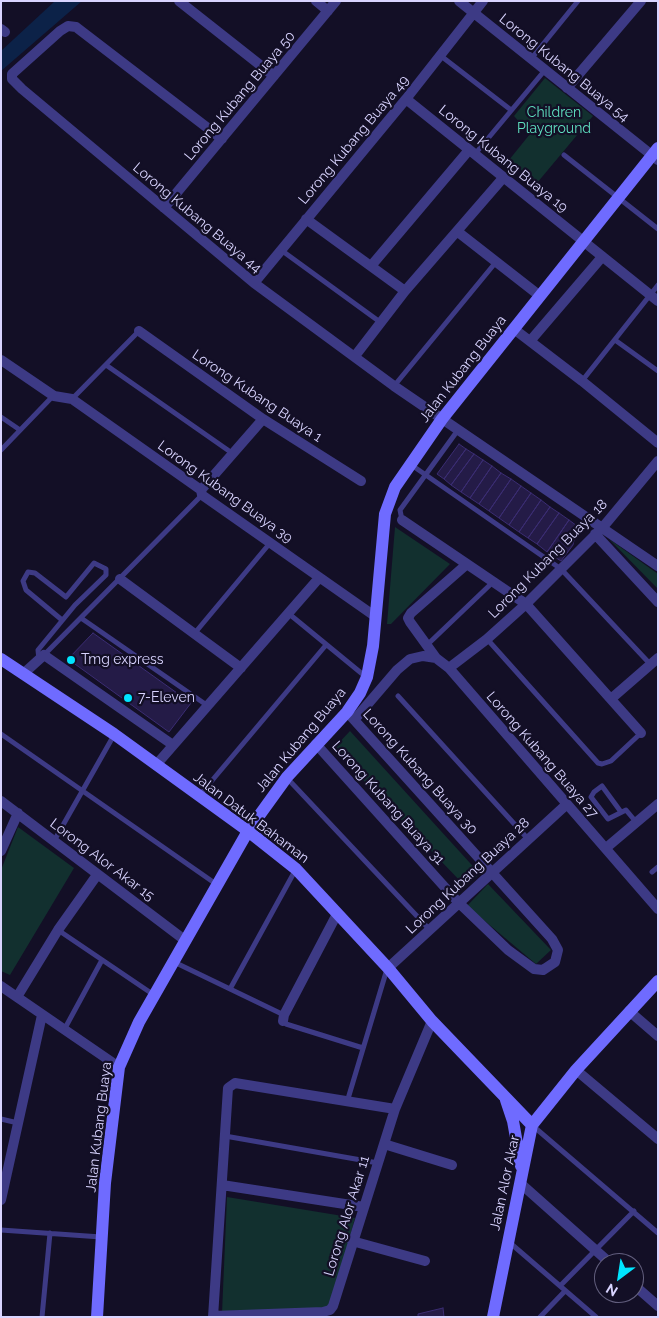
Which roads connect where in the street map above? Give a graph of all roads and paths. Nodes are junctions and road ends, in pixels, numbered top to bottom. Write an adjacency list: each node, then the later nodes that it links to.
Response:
1 (179, 1): 13 (street)
2 (316, 1): 8 (street)
3 (336, 1): 8 (street, Lorong Kubang Buaya 50)
4 (459, 1): 9 (street, Lorong Kubang Buaya 54)
5 (483, 1): 9 (street, Lorong Kubang Buaya 49)
6 (578, 1): 11 (lane)
7 (641, 1): 14 (street)
8 (328, 11): 13 (street, Lorong Kubang Buaya 50)
9 (474, 13): 10 (street, Lorong Kubang Buaya 49); 11 (street, Lorong Kubang Buaya 54)
10 (441, 56): 15 (street, Lorong Kubang Buaya 49); 16 (lane)
11 (531, 59): 12 (street, Lorong Kubang Buaya 54)
12 (544, 70): 14 (street, Lorong Kubang Buaya 54); 16 (lane)
13 (274, 76): 17 (street, Lorong Kubang Buaya 50)
14 (567, 88): 19 (street, Lorong Kubang Buaya 54)
15 (406, 99): 18 (street, Lorong Kubang Buaya 19); 24 (street, Lorong Kubang Buaya 49)
16 (511, 110): 18 (lane)
17 (222, 139): 23 (street, Lorong Kubang Buaya 50); 23 (street, Lorong Kubang Buaya 44)
18 (472, 152): 21 (street, Lorong Kubang Buaya 19); 31 (street)
19 (656, 154): 22 (street, Jalan Kubang Buaya)
20 (564, 155): 22 (lane)
21 (503, 178): 26 (street); 27 (street, Lorong Kubang Buaya 19)
22 (618, 197): 25 (lane); 27 (street, Jalan Kubang Buaya)
23 (164, 208): 32 (street, Lorong Kubang Buaya 44)
24 (306, 219): 28 (street, Lorong Kubang Buaya 49); 31 (street)
25 (658, 229)
26 (458, 232): 30 (street); 34 (street)
27 (582, 241): 29 (street, Lorong Kubang Buaya 19); 35 (street, Jalan Kubang Buaya)
28 (280, 250): 32 (street, Lorong Kubang Buaya 49); 37 (lane)
29 (602, 257): 36 (street, Lorong Kubang Buaya 19); 40 (street)
30 (496, 262): 35 (street); 47 (lane)
31 (371, 266): 34 (street)
32 (254, 283): 42 (street, Lorong Kubang Buaya 44)
33 (658, 285): 36 (lane)
34 (405, 291): 37 (street)
35 (540, 296): 38 (street, Jalan Kubang Buaya)
36 (654, 298): 41 (lane)
37 (380, 322): 42 (street)
38 (514, 330): 40 (street); 52 (street, Jalan Kubang Buaya)
39 (139, 331): 44 (lane); 51 (street, Lorong Kubang Buaya 1)
40 (531, 340): 46 (street)
41 (615, 340): 45 (lane); 46 (lane)
42 (354, 356): 47 (street, Lorong Kubang Buaya 44)
43 (1, 360): 48 (street)
44 (106, 365): 49 (lane); 57 (lane)
45 (658, 372)
46 (582, 381): 55 (street)
47 (394, 386): 52 (street, Lorong Kubang Buaya 44)
48 (54, 396): 49 (street, Lorong Kubang Buaya 39); 53 (lane)
49 (72, 399): 62 (street, Lorong Kubang Buaya 39)
50 (1, 417): 53 (lane)
51 (263, 419): 57 (street); 61 (street, Lorong Kubang Buaya 1)
52 (442, 420): 54 (street, Lorong Kubang Buaya 44); 59 (street, Jalan Kubang Buaya)
53 (20, 430): 56 (lane)
54 (458, 430): 60 (lane); 64 (street, Lorong Kubang Buaya 44)
55 (658, 443)
56 (1, 450)
57 (232, 453): 62 (street)
58 (658, 461): 64 (street, Lorong Kubang Buaya 18)
59 (410, 464): 60 (lane); 77 (street, Jalan Kubang Buaya)
60 (425, 475): 63 (lane); 68 (lane)
61 (361, 481)
62 (202, 493): 65 (street, Lorong Kubang Buaya 39); 70 (lane)
63 (402, 520): 66 (street)
64 (599, 531): 67 (street); 68 (street, Lorong Kubang Buaya 18); 73 (street)
65 (270, 543): 69 (street, Lorong Kubang Buaya 39); 80 (lane)
66 (467, 564): 71 (street); 82 (street, Lorong Kubang Buaya 27)
67 (657, 565)
68 (561, 569): 74 (street, Lorong Kubang Buaya 18); 87 (lane)
69 (319, 578): 76 (street); 77 (street, Lorong Kubang Buaya 39)
70 (120, 579): 78 (lane); 80 (street)
71 (494, 581): 74 (street); 82 (lane)
72 (66, 597): 75 (lane); 75 (lane); 79 (lane)
73 (658, 602)
74 (526, 604): 81 (street, Lorong Kubang Buaya 18); 93 (street)
75 (75, 605): 79 (lane)
76 (288, 613): 83 (lane); 88 (street)
77 (376, 617): 91 (street, Jalan Kubang Buaya)
78 (81, 618): 85 (lane); 94 (lane)
79 (62, 620): 85 (lane)
80 (194, 634): 88 (street)
81 (487, 639): 89 (street, Lorong Kubang Buaya 18); 96 (lane)
82 (426, 645): 86 (street, Lorong Kubang Buaya 27)
83 (326, 646): 91 (lane); 104 (lane)
84 (1, 658): 90 (street, Jalan Datuk Bahaman)
85 (41, 658): 90 (street); 100 (street)
86 (436, 658): 89 (street, Lorong Kubang Buaya 27); 95 (street)
87 (654, 661): 93 (street)
88 (241, 668): 94 (street)
89 (449, 668): 106 (street, Lorong Kubang Buaya 27)
90 (23, 674): 98 (street, Jalan Datuk Bahaman)
91 (366, 677): 95 (street, Jalan Kubang Buaya)
92 (398, 696): 112 (lane)
93 (612, 698): 96 (street)
94 (208, 706): 100 (street)
95 (351, 716): 99 (street, Jalan Kubang Buaya); 119 (street, Lorong Kubang Buaya 30)
96 (641, 733)
97 (1, 734): 103 (lane)
98 (114, 734): 101 (street, Jalan Datuk Bahaman); 103 (lane)
99 (316, 744): 102 (street, Jalan Kubang Buaya); 122 (street, Lorong Kubang Buaya 31)
100 (173, 745): 101 (street)
101 (156, 765): 104 (street, Jalan Datuk Bahaman)
102 (286, 777): 111 (street, Jalan Kubang Buaya); 126 (lane)
103 (84, 790): 113 (lane); 121 (lane)
104 (199, 796): 111 (street, Jalan Datuk Bahaman)
105 (1, 802): 109 (street, Lorong Alor Akar 15)
106 (567, 804): 112 (street, Lorong Kubang Buaya 28); 114 (street, Lorong Kubang Buaya 27)
107 (656, 808): 110 (street)
108 (621, 812): 108 (lane); 110 (lane)
109 (18, 813): 113 (street, Lorong Alor Akar 15); 115 (street)
110 (636, 822): 114 (street)
111 (248, 831): 117 (street, Jalan Datuk Bahaman); 121 (street, Jalan Kubang Buaya)
112 (528, 838): 119 (street, Lorong Kubang Buaya 28)
113 (54, 841): 120 (street, Lorong Alor Akar 15)
114 (606, 848): 123 (street, Lorong Kubang Buaya 27)
115 (1, 851)
116 (658, 867): 118 (lane)
117 (296, 869): 124 (street, Jalan Datuk Bahaman); 133 (lane)
118 (652, 872)
119 (492, 873): 122 (street, Lorong Kubang Buaya 28); 122 (street, Lorong Kubang Buaya 30)
120 (97, 875): 125 (street); 127 (street, Lorong Alor Akar 15)
121 (216, 885): 127 (street, Jalan Kubang Buaya)
122 (459, 903): 126 (street, Lorong Kubang Buaya 28)
123 (658, 909)
124 (337, 914): 130 (street, Jalan Datuk Bahaman); 138 (street)
125 (58, 930): 128 (lane); 135 (street)
126 (430, 930): 130 (street, Lorong Kubang Buaya 28)
127 (186, 941): 129 (street, Jalan Kubang Buaya)
128 (102, 960): 134 (lane); 140 (lane)
129 (174, 962): 133 (lane); 134 (street, Jalan Kubang Buaya)
130 (388, 968): 139 (street, Jalan Datuk Bahaman); 142 (lane)
131 (658, 982): 136 (street, Jalan Alor Akar)
132 (1, 986): 135 (street)
133 (230, 989): 138 (lane)
134 (154, 995): 143 (street, Jalan Kubang Buaya)
135 (17, 997): 137 (street)
136 (629, 1011): 141 (street); 144 (street, Jalan Alor Akar)
137 (42, 1016): 140 (street); 149 (street)
138 (283, 1018): 142 (lane)
139 (432, 1021): 145 (street, Jalan Datuk Bahaman); 147 (street, Lorong Alor Akar 11)
140 (64, 1030): 143 (street)
141 (658, 1036)
142 (363, 1048): 146 (lane)
143 (118, 1067): 164 (street, Jalan Kubang Buaya)
144 (576, 1070): 150 (street, Jalan Alor Akar); 152 (street)
145 (505, 1097): 150 (street, Jalan Datuk Bahaman); 156 (street)
146 (347, 1103): 147 (street); 151 (street)
147 (395, 1109): 153 (street, Lorong Alor Akar 11)
148 (1, 1119): 149 (lane)
149 (19, 1123): 158 (street)
150 (532, 1125): 156 (street, Jalan Alor Akar); 160 (lane)
151 (223, 1136): 154 (lane); 157 (street)
152 (658, 1139)
153 (384, 1144): 154 (street, Lorong Alor Akar 11); 155 (street)
154 (378, 1162): 159 (street, Lorong Alor Akar 11)
155 (452, 1165)
156 (521, 1178): 166 (street, Jalan Alor Akar); 167 (street)
157 (222, 1186): 159 (street); 174 (street)
158 (1, 1200)
159 (364, 1207): 165 (street, Lorong Alor Akar 11)
160 (634, 1211): 163 (lane); 167 (lane)
161 (1, 1230): 162 (lane)
162 (50, 1233): 164 (lane); 175 (lane)
163 (658, 1233)
164 (102, 1237): 176 (street, Jalan Kubang Buaya)
165 (352, 1241): 169 (street); 174 (street, Lorong Alor Akar 11)
166 (508, 1242): 170 (lane); 177 (street, Jalan Alor Akar)
167 (595, 1250): 168 (street); 170 (lane)
168 (598, 1253)
169 (426, 1261)
170 (560, 1286): 171 (lane)
171 (565, 1290): 178 (lane); 179 (lane)
172 (644, 1294): 173 (street)
173 (658, 1306)
174 (213, 1316)
175 (42, 1317)
176 (97, 1317)
177 (493, 1317)
178 (540, 1317)
179 (596, 1317)

